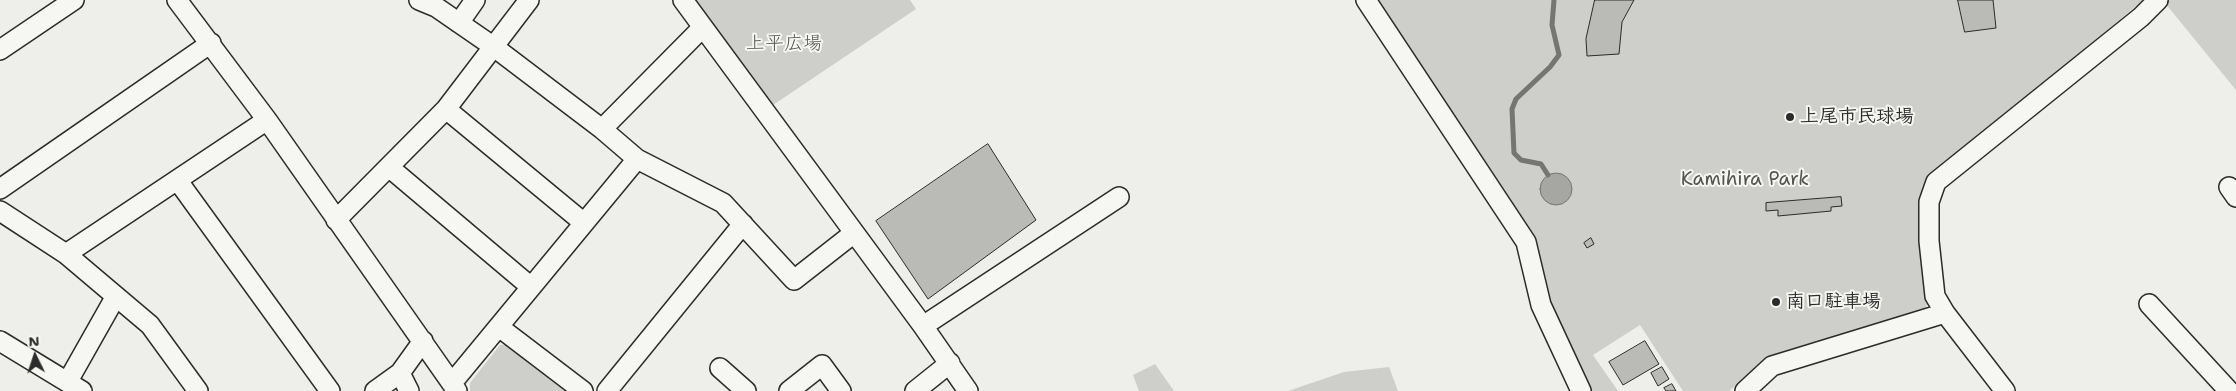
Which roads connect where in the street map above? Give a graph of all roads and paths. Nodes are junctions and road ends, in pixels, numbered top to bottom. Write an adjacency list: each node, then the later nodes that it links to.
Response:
1 (74, 0): 13 (street)
2 (177, 0): 11 (street)
3 (419, 0): 9 (street)
4 (476, 0): 9 (street)
5 (528, 0): 12 (street)
6 (683, 0): 10 (street)
7 (1366, 0): 53 (street)
8 (2158, 0): 31 (street)
9 (459, 23): 12 (street)
10 (703, 27): 16 (street); 26 (street)
11 (210, 43): 15 (street); 20 (street)
12 (494, 47): 14 (street); 16 (street)
13 (0, 50)
14 (446, 109): 18 (street); 24 (street)
15 (268, 120): 19 (street); 23 (street)
16 (602, 130): 17 (street)
17 (638, 159): 24 (street); 25 (street)
18 (390, 168): 23 (street); 28 (street)
19 (178, 181): 27 (street); 43 (street)
20 (0, 190)
21 (1119, 197): 33 (street)
22 (0, 210): 27 (street)
23 (336, 220): 35 (street)
24 (584, 223): 28 (street)
25 (743, 224): 26 (street); 47 (street)
26 (854, 233): 33 (street)
27 (66, 254): 29 (street)
28 (532, 287): 32 (street)
29 (116, 296): 39 (street); 42 (street)
30 (2149, 304): 55 (street)
31 (1945, 313): 41 (street); 54 (street)
32 (499, 326): 40 (street); 46 (street)
33 (923, 326): 36 (street)
34 (0, 341): 39 (street)
35 (423, 341): 38 (street); 40 (street)
36 (950, 363): 51 (street); 52 (street)
37 (720, 368): 48 (street)
38 (400, 373): 44 (street); 45 (street)
39 (75, 386)
40 (455, 387)
41 (1750, 389)
42 (198, 391)
43 (330, 391)
44 (375, 391)
45 (409, 391)
46 (583, 391)
47 (607, 391)
48 (746, 391)
49 (789, 391): 50 (street)
50 (841, 391)
51 (915, 391)
52 (968, 391)
53 (1580, 391)
54 (2005, 391)
55 (2229, 391)

